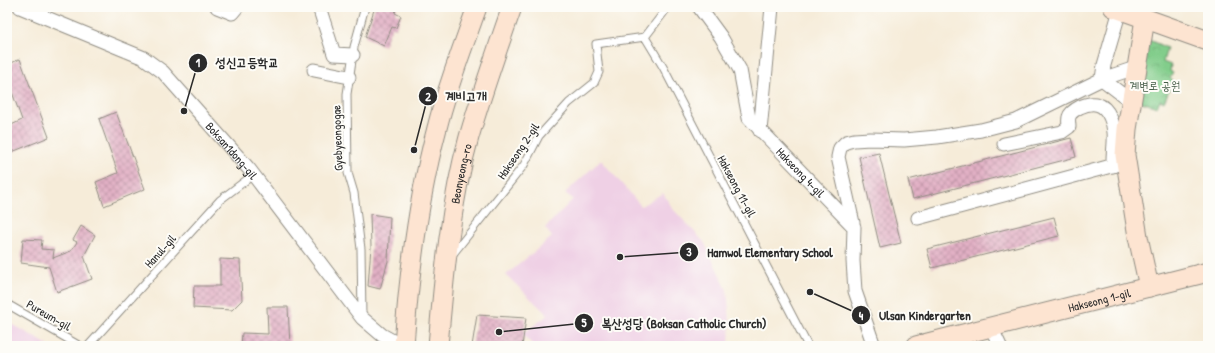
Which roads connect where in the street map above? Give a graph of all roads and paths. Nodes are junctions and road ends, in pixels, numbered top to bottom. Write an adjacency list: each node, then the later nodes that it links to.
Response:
1 (20, 7): 24 (street, Boksan1dong-gil)
2 (217, 7): 3 (street)
3 (238, 7)
4 (319, 7): 15 (street)
5 (365, 7): 15 (lane, Gyebyeongogae)
6 (668, 7): 13 (lane)
7 (699, 7): 21 (street, Hakseong 4-gil)
8 (772, 7): 21 (street)
9 (1116, 8): 12 (street); 19 (street)
10 (476, 9): 35 (street)
11 (509, 15): 27 (street, Beonyeong-ro)
12 (1145, 19): 14 (street); 16 (street)
13 (645, 37): 27 (lane, Hakseong 2-gil); 37 (lane, Hakseong 11-gil)
14 (1208, 41)
15 (353, 55): 18 (lane, Gyebyeongogae)
16 (1138, 67): 19 (street); 20 (street)
17 (314, 70): 18 (street)
18 (349, 77): 31 (lane, Gyebyeongogae)
19 (1102, 78): 20 (street); 26 (street)
20 (1132, 102): 23 (street)
21 (760, 131): 26 (street, Hakseong 4-gil)
22 (1004, 144): 23 (street)
23 (1119, 164): 25 (street); 29 (street)
24 (253, 175): 31 (street, Boksan1dong-gil); 34 (lane, Hanul-gil)
25 (918, 218)
26 (854, 227): 38 (street)
27 (446, 262): 36 (street, Beonyeong-ro)
28 (1208, 272): 29 (street, Hakseong 1-gil)
29 (1149, 287): 32 (street, Hakseong 1-gil)
30 (7, 304): 33 (lane, Pureum-gil)
31 (362, 318): 35 (street, Boksan1dong-gil)
32 (991, 327): 39 (street, Hakseong 1-gil); 40 (street)
33 (80, 346)
34 (88, 346)
35 (403, 346)
36 (438, 346)
37 (808, 346)
38 (874, 346)
39 (916, 346)
40 (1000, 346)

